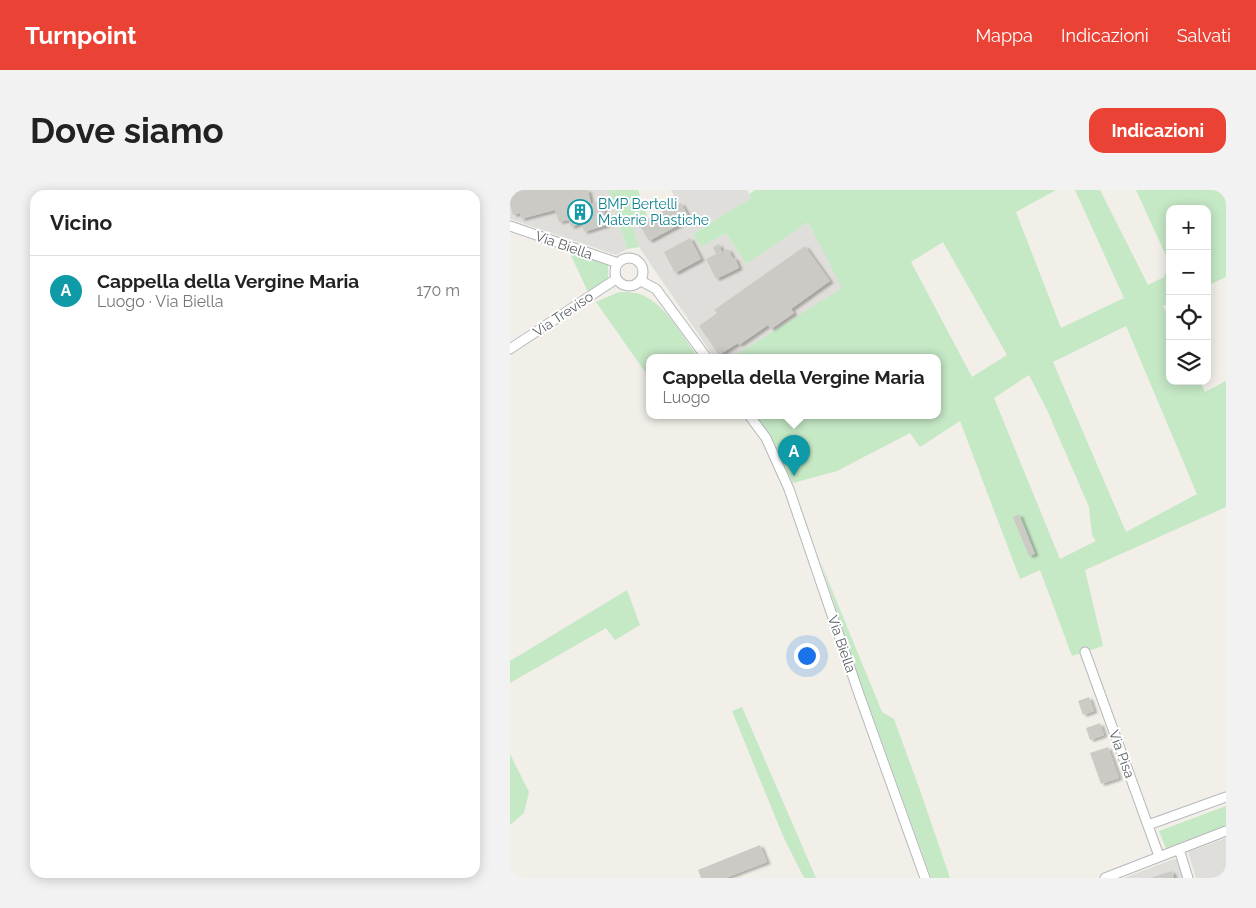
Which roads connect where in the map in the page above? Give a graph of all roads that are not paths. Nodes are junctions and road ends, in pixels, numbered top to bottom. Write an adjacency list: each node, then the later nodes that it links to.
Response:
1 (510, 226): 2 (street, Via Biella)
2 (618, 263): 3 (street); 4 (street)
3 (616, 279): 4 (street); 5 (street, Via Treviso)
4 (641, 281): 6 (street)
5 (510, 349)
6 (704, 354)
7 (752, 419): 14 (street, Via Biella)
8 (1085, 652): 10 (street, Via Pisa)
9 (1226, 797): 10 (street)
10 (1148, 825): 13 (street, Via Pisa)
11 (1226, 831): 12 (street)
12 (1179, 850): 13 (street); 16 (street)
13 (1159, 856): 15 (street)
14 (925, 878)
15 (1105, 878)
16 (1188, 878)

